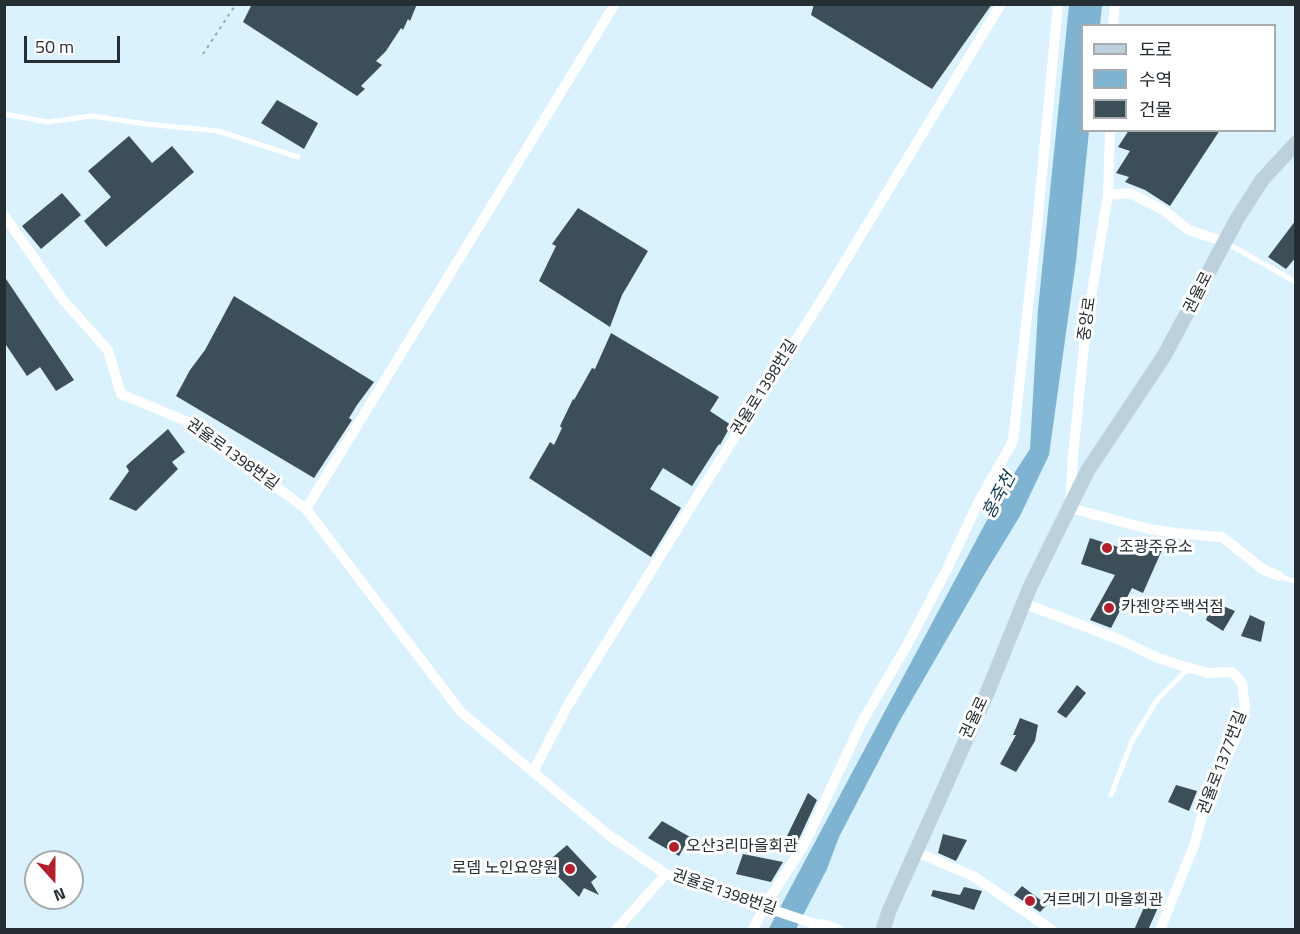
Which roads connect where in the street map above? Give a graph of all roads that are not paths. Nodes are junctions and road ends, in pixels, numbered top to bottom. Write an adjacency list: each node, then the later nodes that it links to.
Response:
1 (615, 4): 15 (street)
2 (1001, 4): 20 (street, 권율로1398번길)
3 (1058, 4): 24 (street)
4 (1115, 4): 5 (street)
5 (1113, 24)
6 (4, 114): 9 (lane)
7 (1110, 132): 10 (street, 중앙로)
8 (1296, 143): 12 (main road, 권율로)
9 (298, 157)
10 (1108, 195): 12 (street); 14 (street, 중앙로)
11 (4, 214): 15 (street, 권율로1398번길)
12 (1225, 242): 13 (lane); 14 (main road, 권율로)
13 (1296, 282)
14 (1070, 508): 16 (street); 18 (main road, 권율로)
15 (306, 509): 20 (street, 권율로1398번길)
16 (1279, 576): 17 (lane)
17 (1296, 582)
18 (1023, 603): 19 (street, 권율로1377번길); 22 (main road, 권율로)
19 (1189, 668): 21 (lane); 30 (street, 권율로1377번길)
20 (533, 772): 23 (street, 권율로1398번길)
21 (1112, 795)
22 (916, 852): 28 (main road, 권율로); 29 (street)
23 (666, 874): 24 (street, 권율로1398번길); 25 (street)
24 (764, 908): 26 (street); 27 (street, 권율로1398번길)
25 (616, 930)
26 (753, 930)
27 (839, 930)
28 (883, 930)
29 (1052, 930)
30 (1160, 930)

